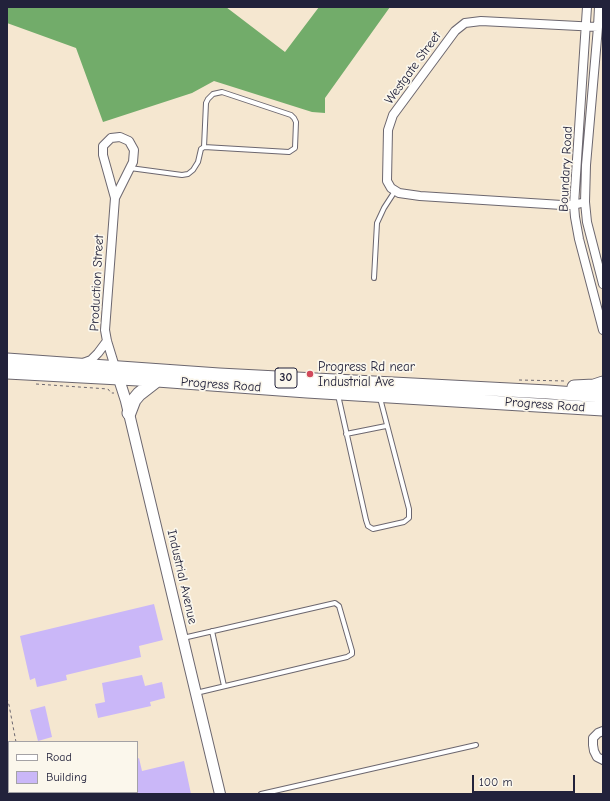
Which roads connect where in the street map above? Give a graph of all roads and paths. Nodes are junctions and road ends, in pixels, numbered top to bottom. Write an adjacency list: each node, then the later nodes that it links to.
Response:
1 (587, 7): 3 (street, Boundary Road)
2 (599, 7): 4 (street, Boundary Road)
3 (586, 26): 4 (street, Westgate Street); 7 (street, Westgate Street); 10 (street, Boundary Road)
4 (598, 27): 9 (street, Boundary Road)
5 (204, 147): 5 (lane); 6 (lane)
6 (130, 168): 8 (street, Production Street); 8 (street, Production Street)
7 (396, 191): 10 (street); 11 (lane)
8 (114, 198): 14 (street, Production Street)
9 (585, 202): 10 (street); 12 (street, Boundary Road)
10 (574, 205): 13 (street, Boundary Road)
11 (374, 278)
12 (603, 284)
13 (603, 330)
14 (107, 341): 16 (street); 18 (street, Production Street)
15 (7, 360): 16 (main road, Progress Road / 30)
16 (77, 365): 18 (main road, Progress Road / 30)
17 (7, 372): 18 (main road, Progress Road / 30)
18 (119, 379): 19 (main road, Progress Road / 30); 21 (path); 22 (main road, Progress Road / 30); 27 (street, Industrial Avenue)
19 (157, 380): 23 (main road, Progress Road / 30); 27 (main road)
20 (603, 382): 22 (main road)
21 (30, 384)
22 (548, 392): 25 (main road, Progress Road / 30)
23 (338, 393): 24 (main road, Progress Road / 30); 29 (lane)
24 (379, 395): 26 (main road, Progress Road / 30); 28 (lane)
25 (603, 396)
26 (601, 410)
27 (129, 413): 31 (street, Industrial Avenue)
28 (386, 426): 29 (lane); 29 (lane)
29 (346, 434)
30 (212, 631): 31 (lane); 32 (lane); 32 (lane)
31 (182, 638): 33 (street, Industrial Avenue)
32 (224, 686): 33 (lane)
33 (196, 694): 39 (street, Industrial Avenue)
34 (7, 698): 36 (path)
35 (603, 731): 38 (street)
36 (16, 741)
37 (476, 745): 40 (lane)
38 (603, 760)
39 (220, 794)
40 (261, 794)

